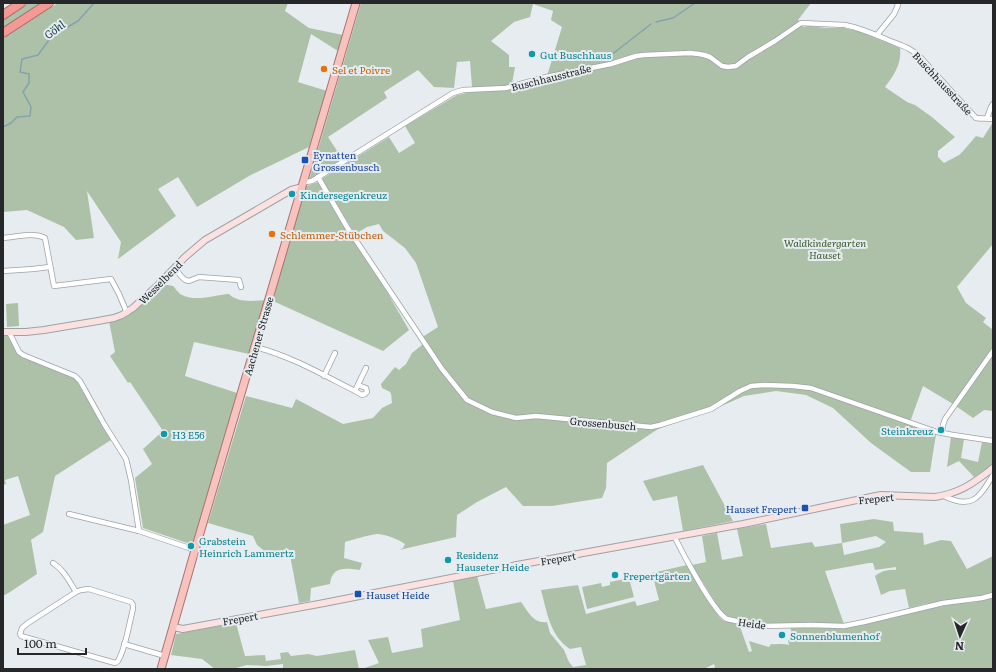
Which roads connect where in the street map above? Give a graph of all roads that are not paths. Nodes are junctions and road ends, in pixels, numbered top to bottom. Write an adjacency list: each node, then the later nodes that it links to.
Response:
1 (21, 3): 5 (highway)
2 (49, 3): 6 (highway)
3 (356, 3): 12 (main road, Aachener Strasse)
4 (897, 3): 7 (street)
5 (3, 15)
6 (3, 33)
7 (877, 35): 9 (street, Buschhausstraße); 11 (street, Buschhausstraße)
8 (993, 104): 9 (street)
9 (987, 118): 10 (street, Buschhausstraße)
10 (993, 119)
11 (318, 177): 12 (street, Buschhausstraße); 28 (street, Grossenbusch)
12 (304, 181): 13 (main road, Aachener Strasse)
13 (302, 189): 16 (street, Wesselbend); 21 (main road, Aachener Strasse)
14 (3, 238): 15 (street)
15 (50, 267): 17 (street); 19 (street)
16 (175, 267): 18 (street); 19 (street, Wesselbend)
17 (3, 270)
18 (241, 287)
19 (127, 313): 20 (street, Wesselbend)
20 (6, 332): 34 (street)
21 (255, 347): 25 (street); 36 (main road, Aachener Strasse)
22 (993, 351): 28 (street)
23 (335, 353): 25 (street)
24 (366, 368): 26 (street)
25 (324, 376): 27 (street)
26 (358, 385): 27 (street); 27 (street)
27 (355, 391)
28 (942, 433): 29 (street, Grossenbusch)
29 (993, 441)
30 (993, 468): 32 (street, Frepert)
31 (993, 475): 32 (street, Frepert)
32 (944, 496): 35 (street, Frepert)
33 (69, 514): 34 (street)
34 (139, 531): 36 (street)
35 (674, 536): 39 (street, Heide); 40 (street, Frepert)
36 (195, 550): 40 (main road, Aachener Strasse)
37 (53, 562): 38 (street)
38 (76, 592): 41 (street); 41 (street)
39 (993, 595)
40 (173, 627): 42 (main road, Aachener Strasse)
41 (124, 644): 42 (street)
42 (165, 656): 43 (main road, Aachener Strasse)
43 (161, 669)

